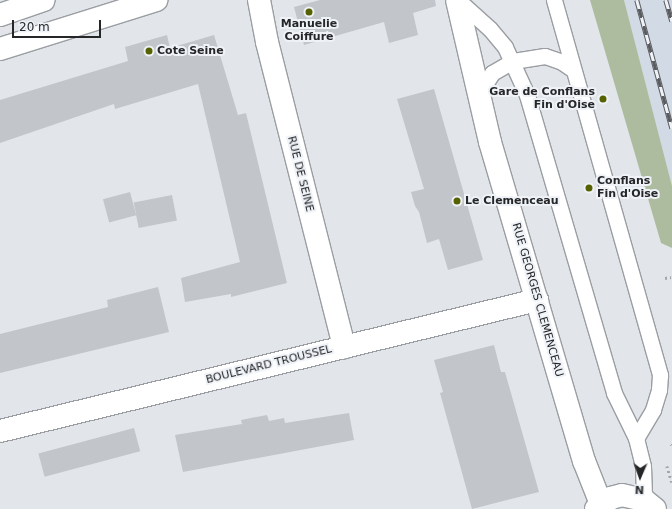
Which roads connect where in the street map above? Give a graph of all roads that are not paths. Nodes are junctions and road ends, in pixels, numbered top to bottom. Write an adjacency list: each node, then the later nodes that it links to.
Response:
1 (156, 0): 8 (street)
2 (259, 0): 13 (street, RUE DE SEINE)
3 (457, 0): 9 (lane); 11 (street, RUE GEORGES CLEMENCEAU)
4 (554, 0): 10 (lane)
5 (41, 1): 6 (street); 7 (street)
6 (0, 15)
7 (0, 24)
8 (0, 49)
9 (513, 61): 10 (lane); 11 (lane); 15 (lane)
10 (572, 69): 15 (lane)
11 (479, 94): 12 (street, RUE GEORGES CLEMENCEAU)
12 (537, 300): 13 (street, BOULEVARD TROUSSEL); 17 (street, RUE GEORGES CLEMENCEAU)
13 (344, 347): 14 (street, BOULEVARD TROUSSEL)
14 (0, 431)
15 (636, 438): 16 (lane)
16 (650, 504): 17 (street)
17 (598, 506)

